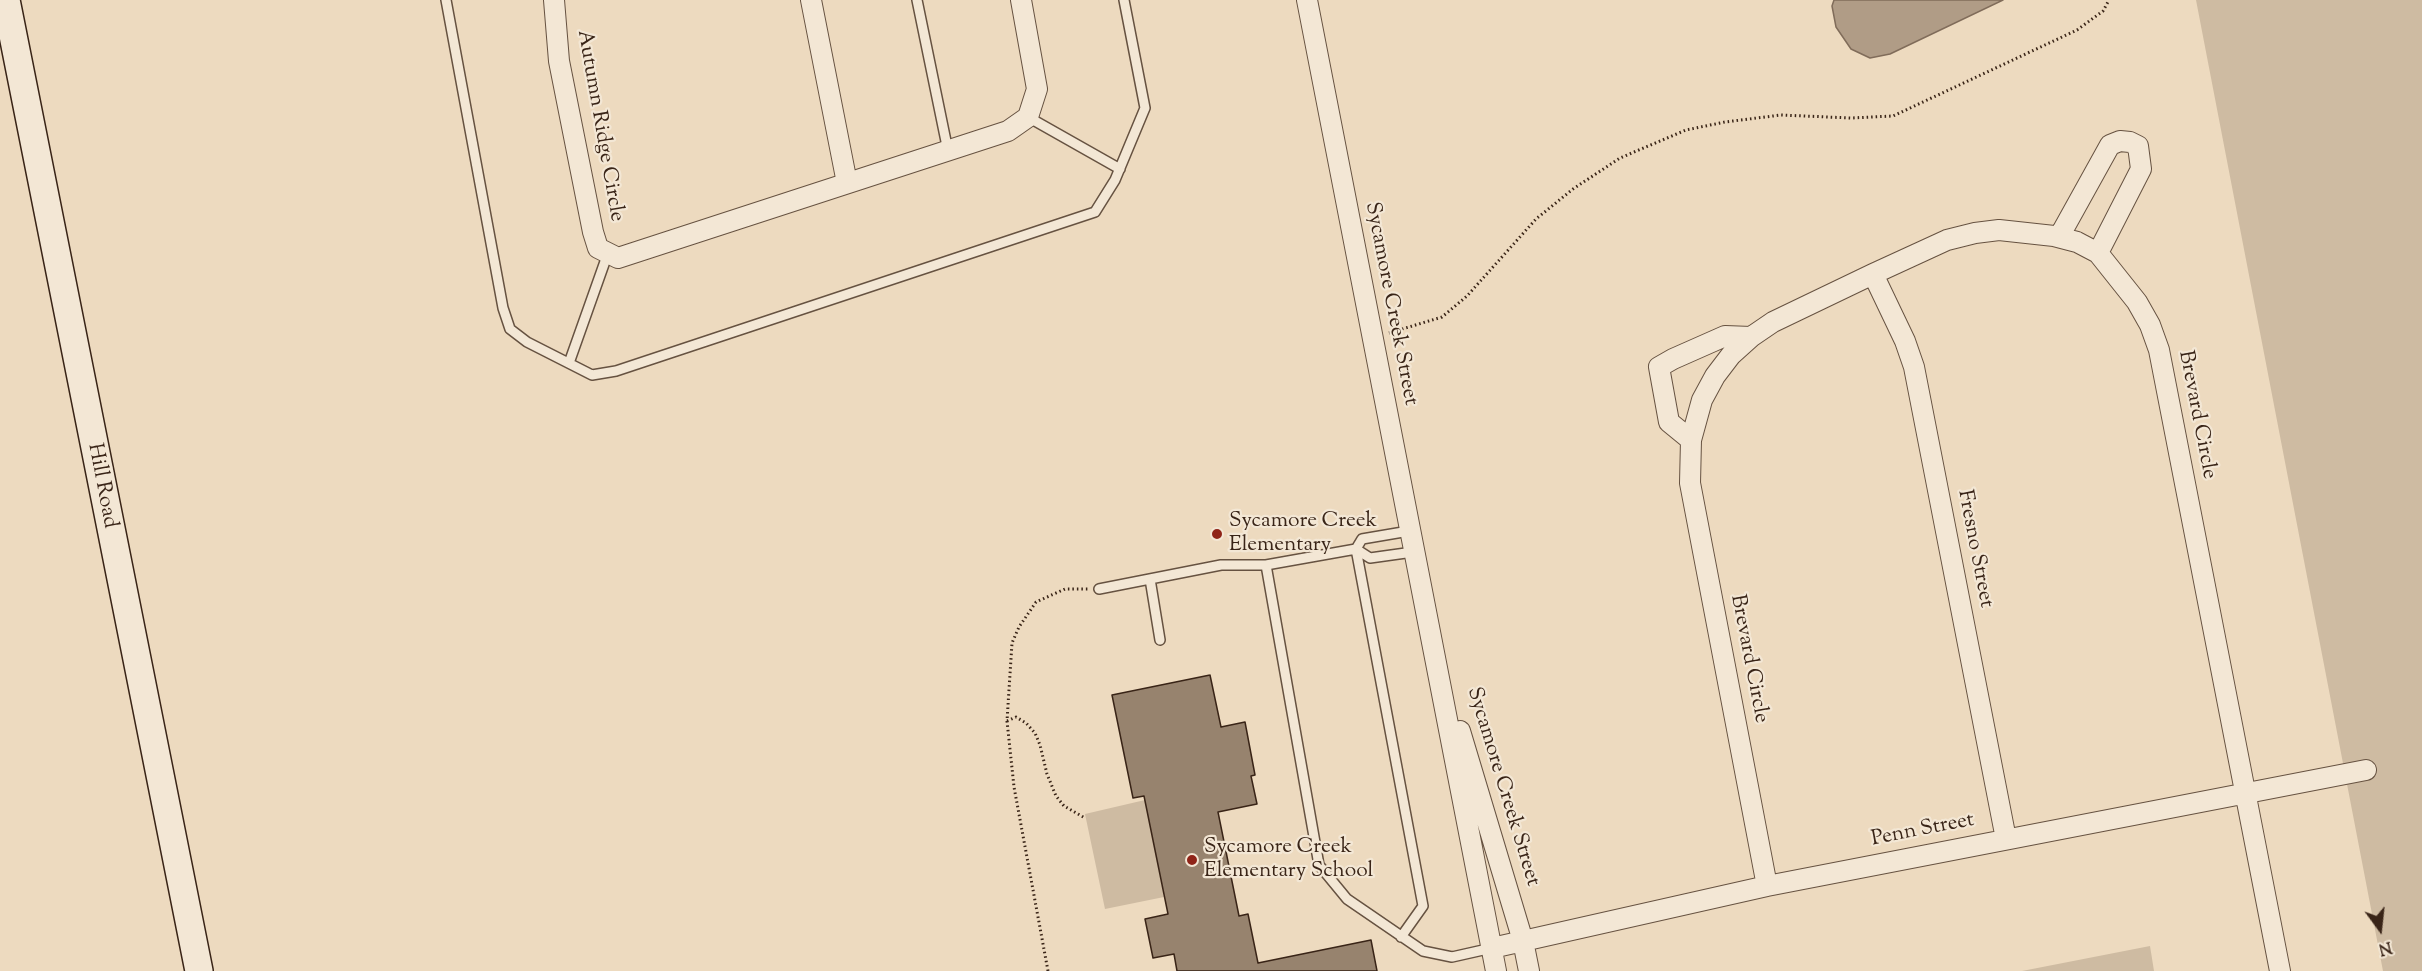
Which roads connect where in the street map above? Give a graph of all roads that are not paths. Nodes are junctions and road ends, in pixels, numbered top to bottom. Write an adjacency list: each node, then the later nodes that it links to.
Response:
1 (6, 0): 35 (main road, Hill Road)
2 (446, 0): 18 (lane)
3 (554, 0): 14 (street, Autumn Ridge Circle)
4 (811, 0): 12 (street)
5 (917, 0): 10 (lane)
6 (1021, 0): 9 (street)
7 (1124, 0): 11 (lane)
8 (1306, 0): 20 (street, Sycamore Creek Street)
9 (1028, 117): 10 (street, Autumn Ridge Circle); 11 (lane)
10 (948, 151): 12 (street, Autumn Ridge Circle)
11 (1120, 169): 18 (lane)
12 (847, 183): 14 (street, Autumn Ridge Circle)
13 (2059, 237): 15 (street, Brevard Circle); 15 (street); 16 (street, Brevard Circle)
14 (608, 252): 18 (lane)
15 (2098, 254): 29 (street, Brevard Circle)
16 (1873, 274): 17 (street, Brevard Circle); 30 (street, Fresno Street)
17 (1751, 337): 19 (street, Brevard Circle); 19 (street)
18 (570, 363)
19 (1691, 440): 31 (street, Brevard Circle)
20 (1409, 531): 21 (lane); 22 (street, Sycamore Creek Street)
21 (1356, 549): 22 (lane); 23 (lane); 32 (lane)
22 (1413, 552): 26 (street, Sycamore Creek Street)
23 (1266, 565): 24 (lane); 32 (lane)
24 (1150, 579): 25 (lane); 27 (lane)
25 (1099, 589)
26 (1426, 617): 33 (street, Sycamore Creek Street); 34 (street, Sycamore Creek Street)
27 (1160, 640)
28 (2366, 770): 29 (street, Penn Street)
29 (2245, 793): 30 (street, Penn Street); 38 (street, Brevard Circle)
30 (2006, 839): 31 (street, Penn Street)
31 (1767, 886): 33 (street, Penn Street)
32 (1401, 937): 34 (lane)
33 (1522, 941): 34 (street, Penn Street); 37 (street, Sycamore Creek Street)
34 (1492, 948): 36 (street, Sycamore Creek Street)
35 (199, 971)
36 (1496, 971)
37 (1528, 971)
38 (2280, 971)

